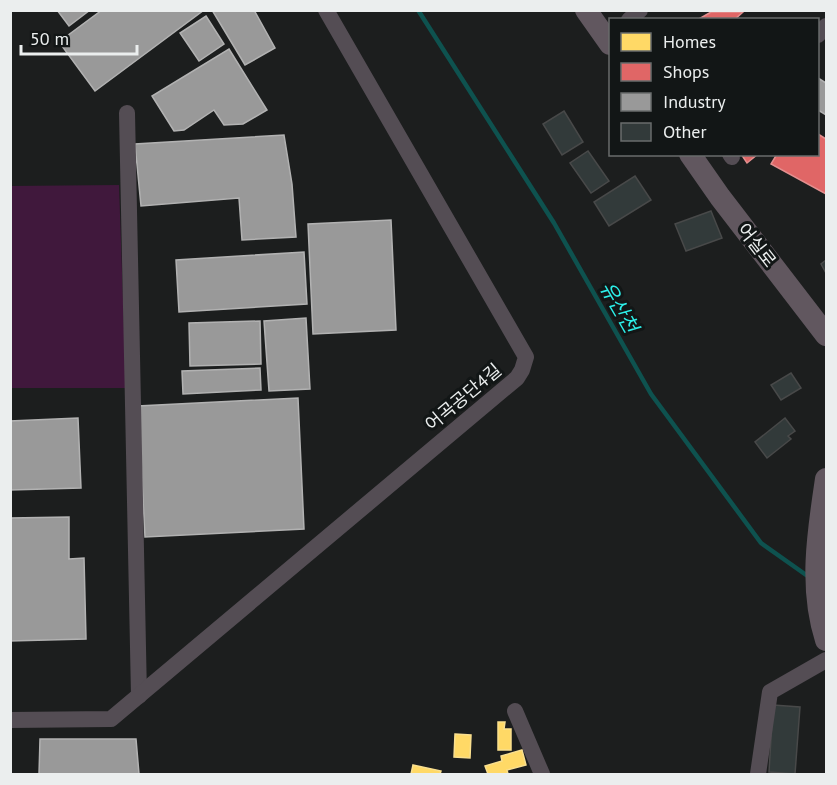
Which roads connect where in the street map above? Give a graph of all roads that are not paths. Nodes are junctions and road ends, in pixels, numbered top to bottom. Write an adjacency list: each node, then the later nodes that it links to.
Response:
1 (326, 10): 10 (street, 어곡공단4길)
2 (586, 10): 3 (main road)
3 (609, 38)
4 (127, 113): 10 (street)
5 (691, 156): 6 (main road, 어실로)
6 (826, 335)
7 (825, 486): 8 (main road)
8 (823, 630)
9 (826, 660): 14 (street)
10 (139, 696): 12 (street, 어곡공단4길)
11 (515, 711): 13 (street)
12 (10, 720)
13 (542, 774)
14 (758, 774)

